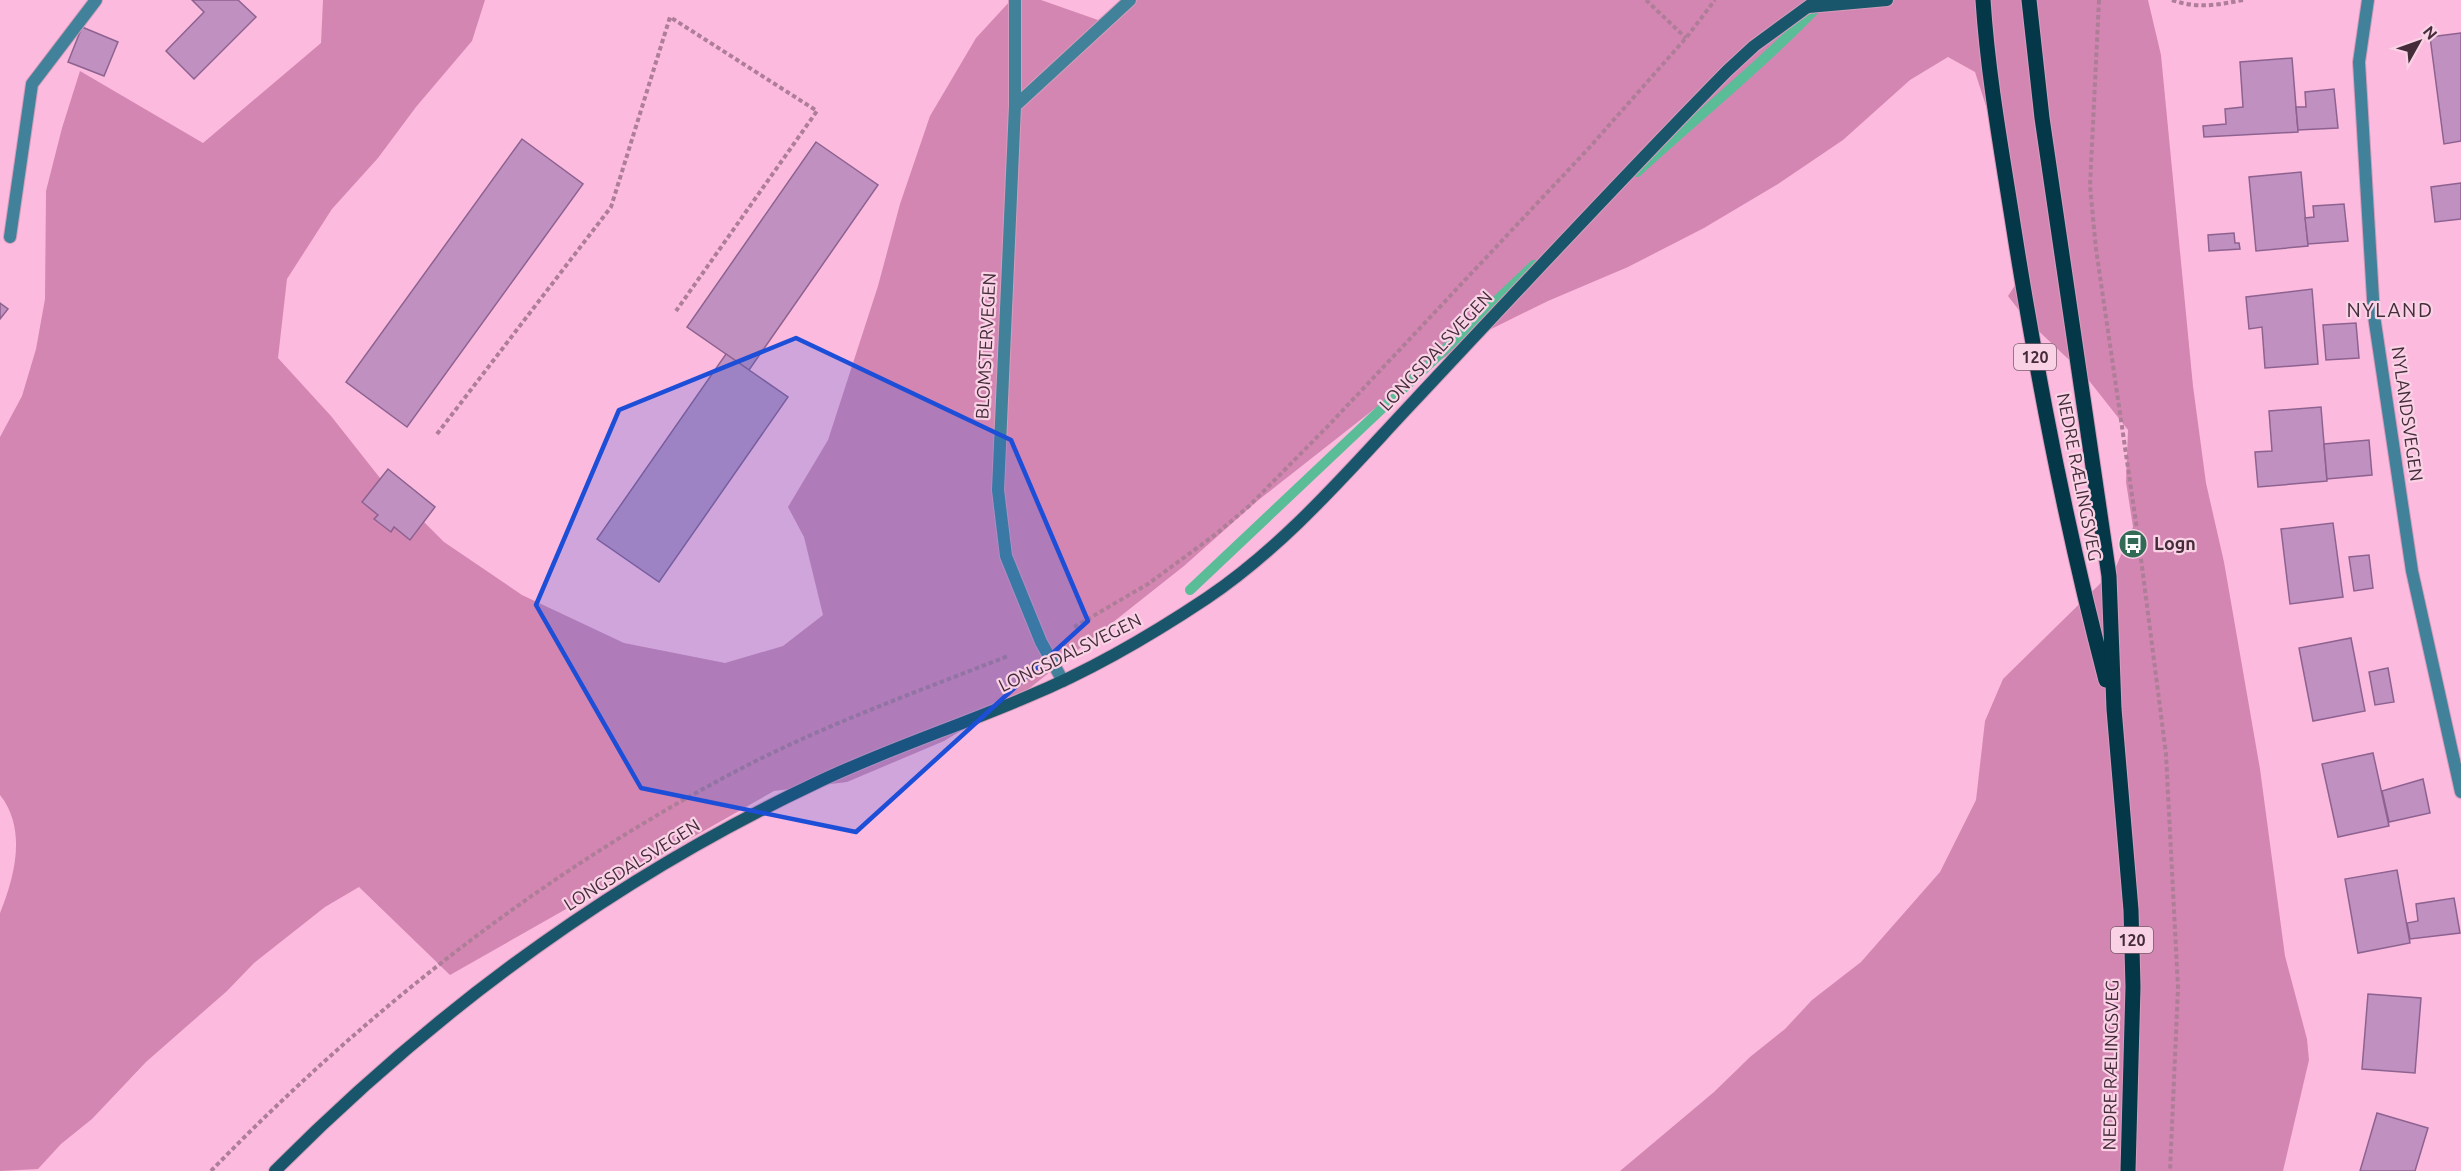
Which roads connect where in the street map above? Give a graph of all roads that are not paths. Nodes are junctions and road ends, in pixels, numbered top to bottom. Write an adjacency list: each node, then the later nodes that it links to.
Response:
1 (96, 0): 10 (street)
2 (1015, 0): 9 (street, BLOMSTERVEGEN)
3 (1130, 0): 9 (street)
4 (1887, 0): 8 (main road, LONGSDALSVEGEN)
5 (1983, 0): 12 (main road, NEDRE RÆLINGSVEG / 120)
6 (2029, 0): 12 (main road, NEDRE RÆLINGSVEG / 120)
7 (2368, 0): 13 (street, NYLANDSVEGEN)
8 (1812, 4): 11 (main road, LONGSDALSVEGEN)
9 (1015, 106): 11 (street, BLOMSTERVEGEN)
10 (10, 237)
11 (1063, 681): 14 (main road, LONGSDALSVEGEN)
12 (2114, 709): 15 (main road, NEDRE RÆLINGSVEG / 120)
13 (2461, 792)
14 (274, 1171)
15 (2128, 1171)

